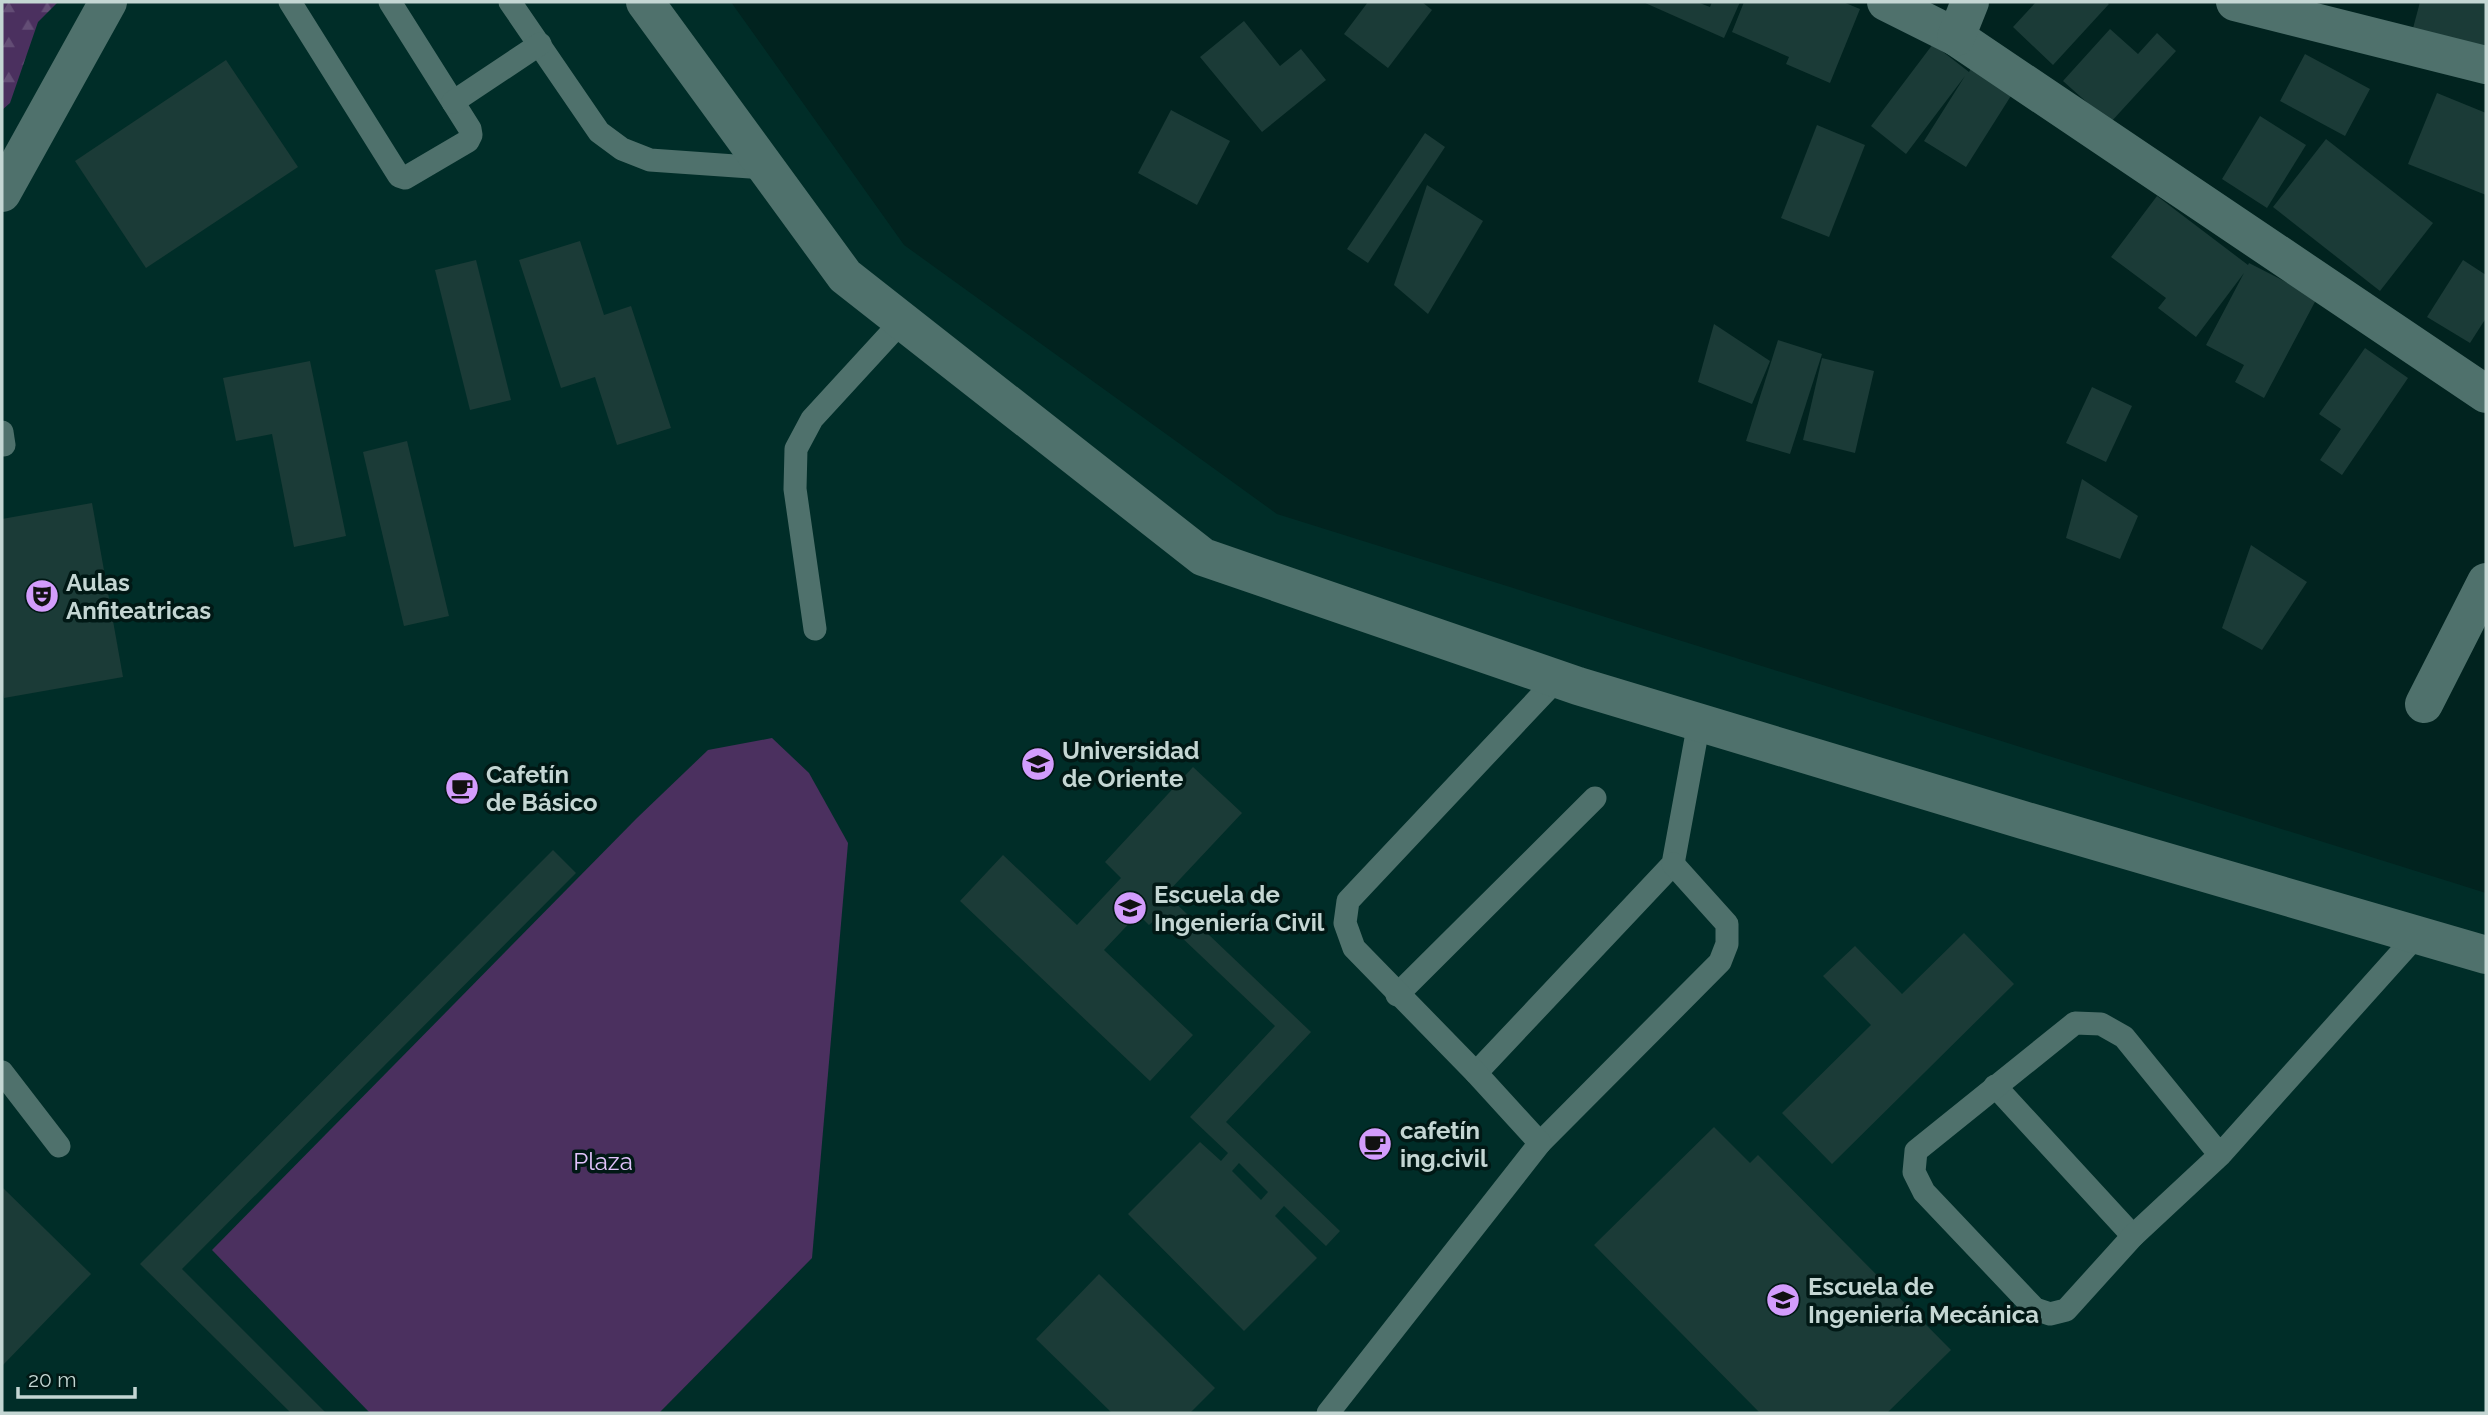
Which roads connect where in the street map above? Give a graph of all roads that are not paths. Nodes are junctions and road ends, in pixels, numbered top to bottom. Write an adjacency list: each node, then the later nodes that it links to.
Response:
1 (108, 2): 14 (street)
2 (290, 2): 12 (lane)
3 (390, 2): 12 (lane)
4 (510, 2): 10 (lane)
5 (645, 2): 13 (street)
6 (1886, 2): 9 (street)
7 (1970, 2): 9 (street)
8 (2235, 2): 11 (street)
9 (1956, 37): 16 (street)
10 (540, 44): 12 (lane); 13 (lane)
11 (2486, 65)
12 (453, 102)
13 (765, 168): 15 (street)
14 (2, 192)
15 (902, 321): 18 (lane); 19 (street)
16 (2486, 394)
17 (2486, 582): 20 (street)
18 (815, 629)
19 (1557, 679): 21 (street); 26 (lane)
20 (2424, 704)
21 (1699, 722): 23 (lane); 24 (street)
22 (1595, 798): 26 (lane)
23 (1673, 863): 28 (lane); 30 (lane)
24 (2417, 935): 25 (street); 32 (lane)
25 (2486, 955)
26 (1397, 995): 28 (lane)
27 (2, 1072): 31 (lane)
28 (1476, 1073): 30 (lane)
29 (1995, 1086): 32 (lane); 33 (lane); 33 (lane)
30 (1540, 1143): 34 (lane)
31 (59, 1146)
32 (2220, 1155): 33 (lane)
33 (2133, 1236)
34 (1328, 1413)

